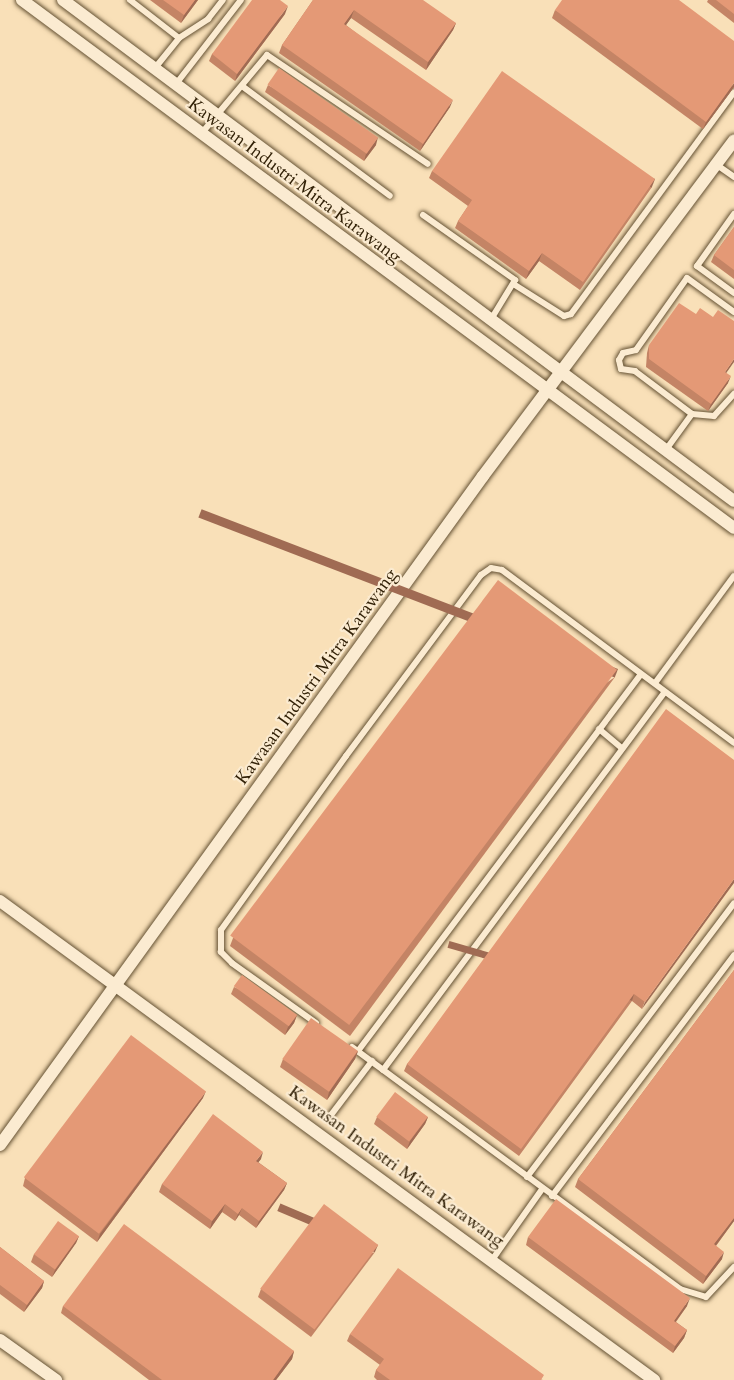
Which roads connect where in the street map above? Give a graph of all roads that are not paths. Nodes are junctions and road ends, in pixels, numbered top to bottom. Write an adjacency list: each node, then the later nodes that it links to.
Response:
1 (22, 0): 12 (street, Kawasan Industri Mitra Karawang)
2 (63, 0): 7 (street, Kawasan Industri Mitra Karawang)
3 (130, 0): 6 (lane)
4 (223, 0): 6 (lane)
5 (241, 0): 8 (lane)
6 (179, 38): 7 (lane)
7 (155, 68): 8 (street, Kawasan Industri Mitra Karawang)
8 (176, 84): 11 (street, Kawasan Industri Mitra Karawang)
9 (242, 86): 11 (lane); 14 (lane); 17 (lane)
10 (734, 92): 20 (lane)
11 (219, 116): 12 (lane); 23 (street, Kawasan Industri Mitra Karawang)
12 (201, 134): 25 (street, Kawasan Industri Mitra Karawang)
13 (734, 141): 15 (street)
14 (428, 164)
15 (716, 164): 16 (lane); 24 (street)
16 (734, 177)
17 (390, 196)
18 (734, 214): 21 (lane)
19 (423, 215): 20 (lane)
20 (515, 285): 23 (lane)
21 (734, 293)
22 (734, 312): 27 (lane)
23 (490, 321): 24 (street, Kawasan Industri Mitra Karawang)
24 (561, 369): 25 (street); 28 (street, Kawasan Industri Mitra Karawang)
25 (546, 390): 30 (street, Kawasan Industri Mitra Karawang); 41 (street, Kawasan Industri Mitra Karawang)
26 (734, 394): 27 (lane)
27 (692, 414): 28 (lane)
28 (665, 451): 29 (street, Kawasan Industri Mitra Karawang)
29 (734, 501)
30 (734, 528)
31 (734, 576): 33 (lane)
32 (641, 674): 33 (lane); 35 (lane); 42 (lane)
33 (655, 683): 34 (lane)
34 (664, 693): 36 (lane); 37 (lane)
35 (599, 729): 37 (lane); 44 (lane)
36 (734, 742)
37 (622, 748): 46 (lane)
38 (0, 902): 41 (street, Kawasan Industri Mitra Karawang)
39 (734, 903): 49 (lane)
40 (734, 955): 51 (lane)
41 (117, 984): 48 (street, Kawasan Industri Mitra Karawang); 52 (street, Kawasan Industri Mitra Karawang)
42 (323, 1028)
43 (341, 1040): 44 (lane)
44 (358, 1051): 45 (lane)
45 (372, 1061): 46 (lane); 47 (lane)
46 (383, 1070): 49 (lane)
47 (331, 1115)
48 (0, 1145)
49 (527, 1178): 50 (lane)
50 (542, 1189): 51 (lane); 52 (lane)
51 (552, 1196): 53 (lane)
52 (492, 1260): 56 (street, Kawasan Industri Mitra Karawang)
53 (734, 1267)
54 (0, 1340): 55 (street)
55 (56, 1380)
56 (654, 1380)

